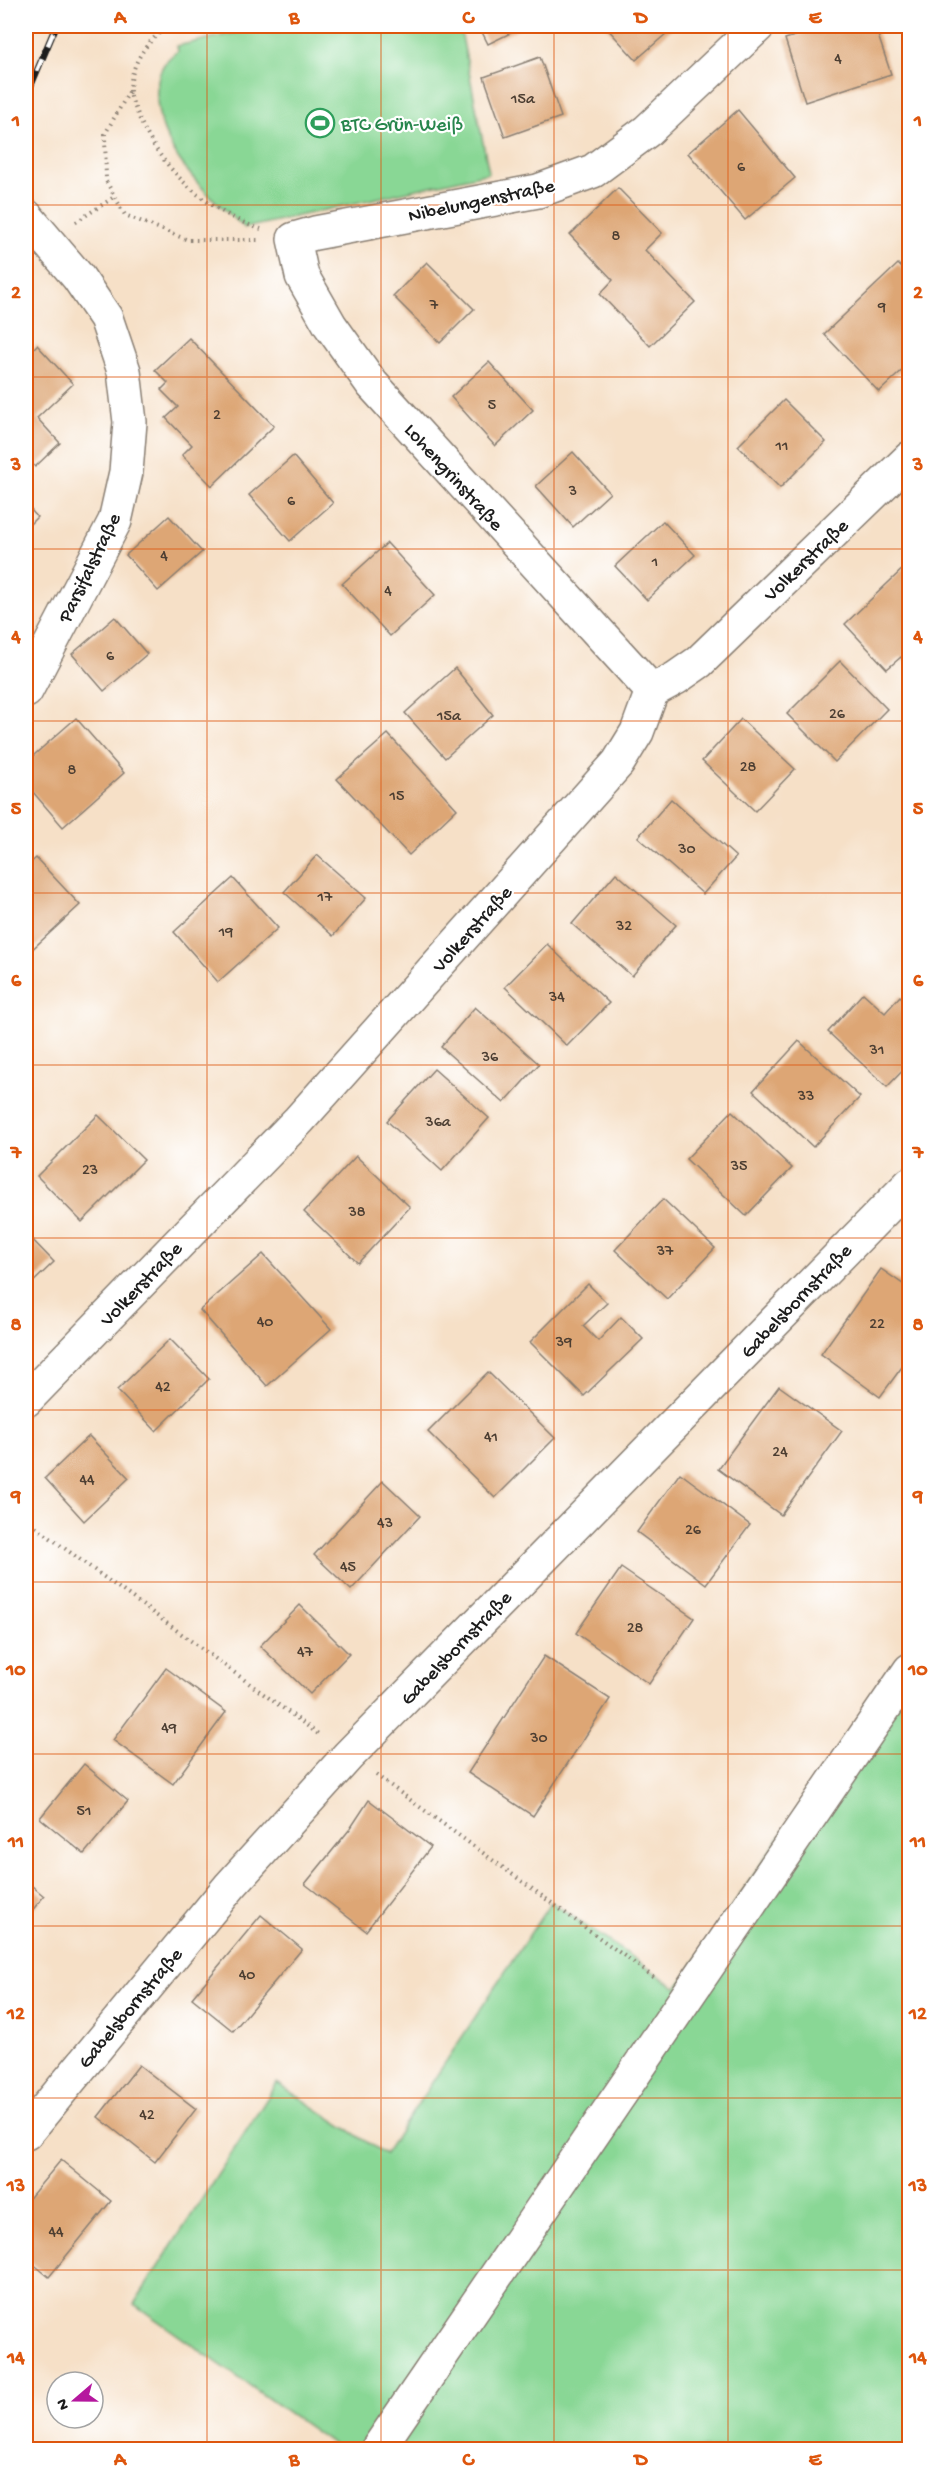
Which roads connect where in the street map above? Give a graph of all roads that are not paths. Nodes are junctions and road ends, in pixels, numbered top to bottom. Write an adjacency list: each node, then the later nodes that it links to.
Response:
1 (759, 26): 3 (street, Nibelungenstraße)
2 (26, 216): 5 (street, Parsifalstraße)
3 (294, 239): 6 (street, Lohengrinstraße)
4 (909, 458): 6 (street, Volkerstraße)
5 (26, 691)
6 (652, 691): 8 (street, Volkerstraße)
7 (909, 1184): 10 (street, Gabelsbornstraße)
8 (26, 1400)
9 (909, 1670): 11 (street)
10 (26, 2133)
11 (377, 2450)

